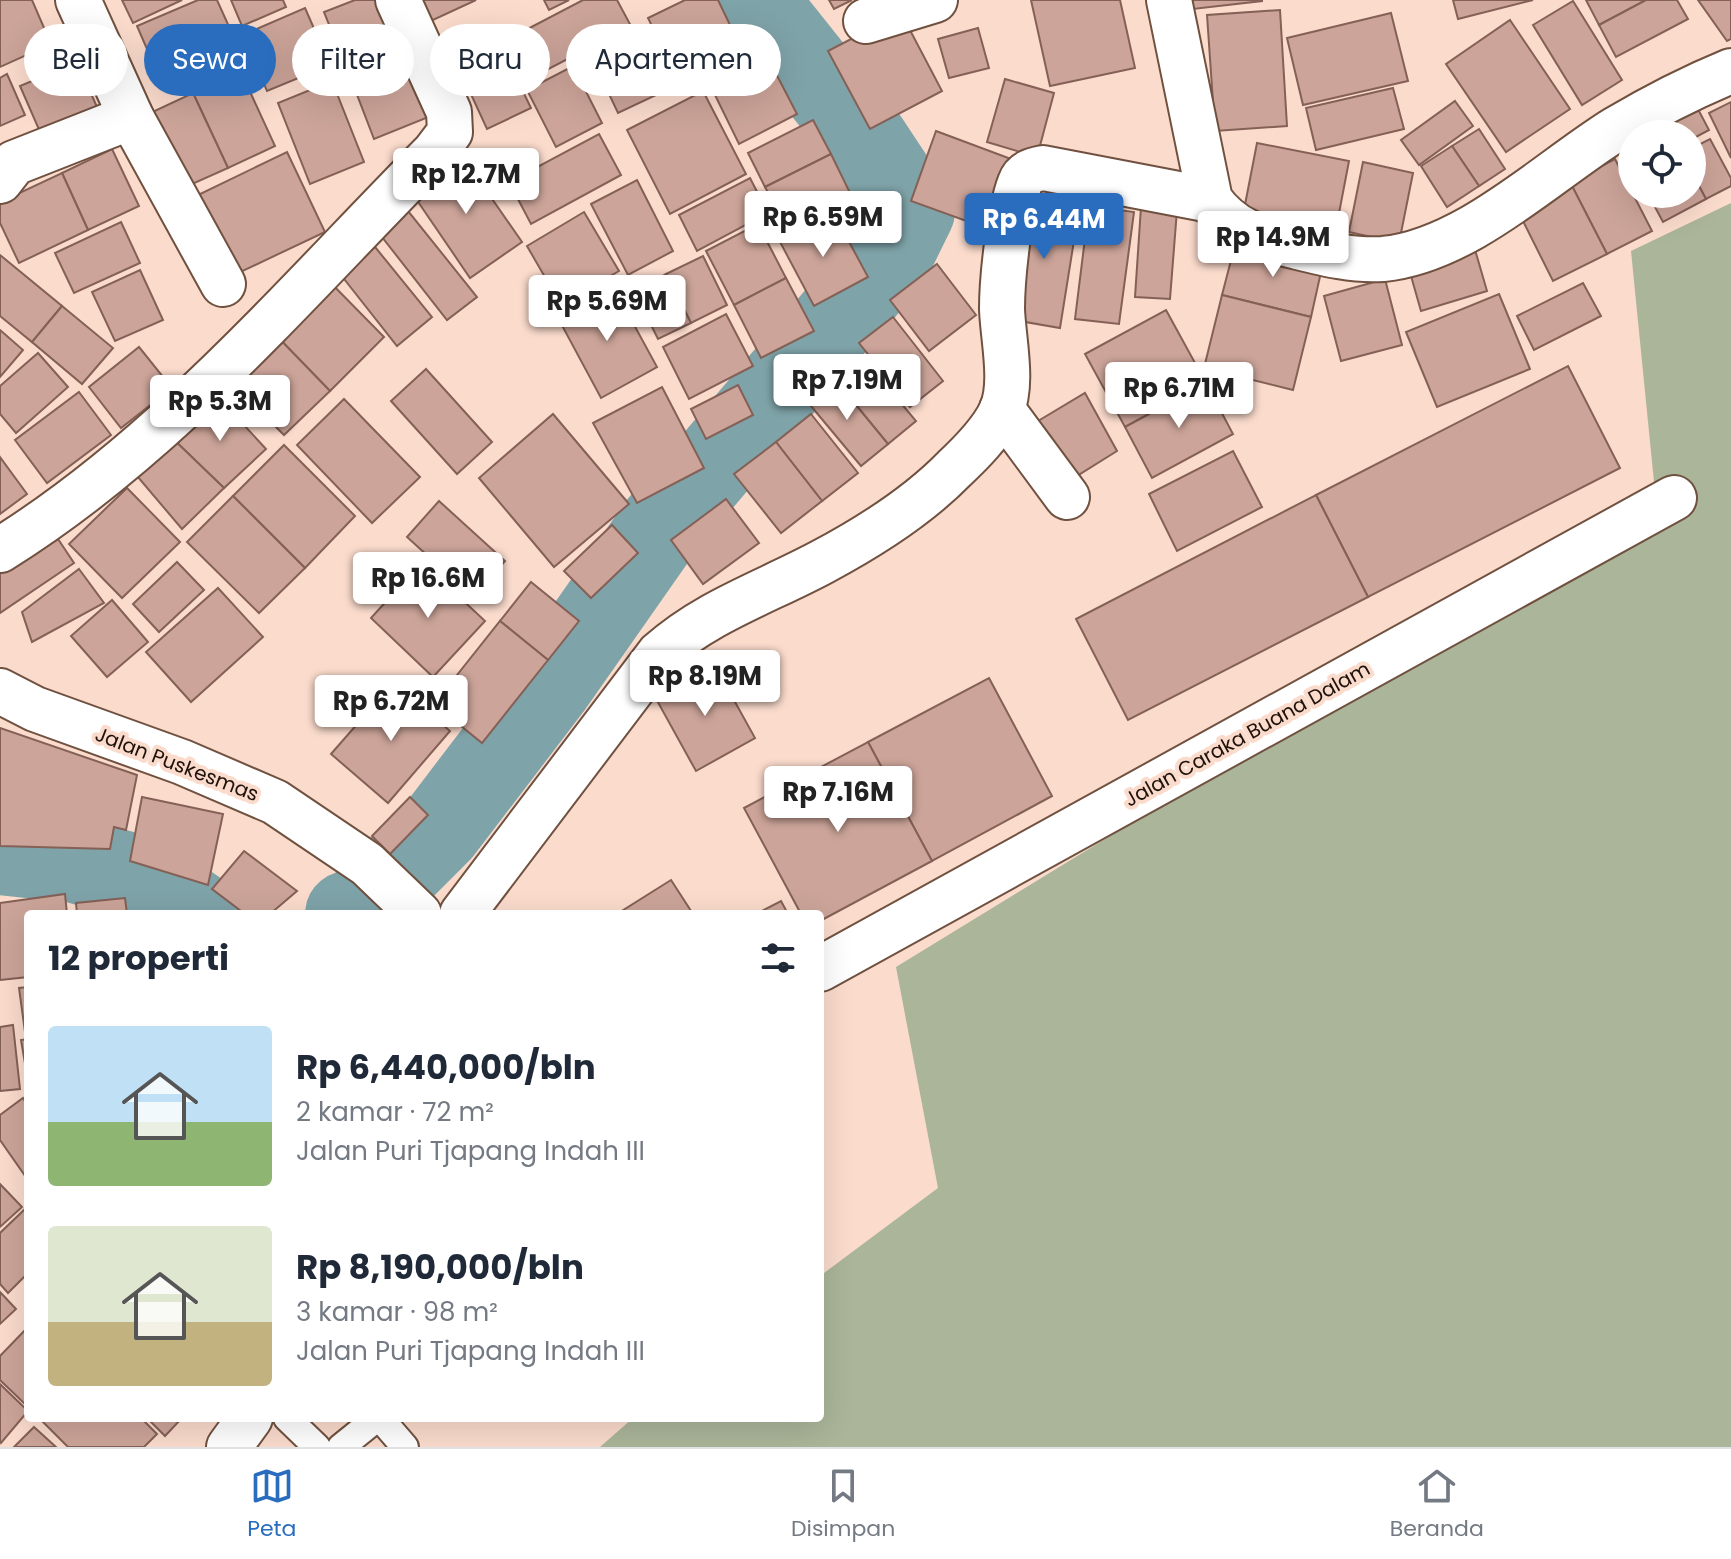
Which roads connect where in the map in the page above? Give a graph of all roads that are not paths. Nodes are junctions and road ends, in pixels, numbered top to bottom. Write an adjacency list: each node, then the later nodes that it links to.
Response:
1 (78, 0): 7 (street)
2 (398, 0): 14 (street)
3 (935, 0): 5 (street)
4 (1169, 0): 9 (street)
5 (866, 21)
6 (1731, 71): 9 (street)
7 (131, 117): 8 (street); 10 (street)
8 (5, 168)
9 (1210, 200): 11 (street)
10 (223, 284)
11 (1002, 409): 12 (street); 17 (street)
12 (1067, 497)
13 (1674, 498): 18 (street, Jalan Caraka Buana Dalam)
14 (0, 550)
15 (0, 691): 16 (street, Jalan Puskesmas)
16 (415, 910)
17 (465, 910)
18 (824, 967)
19 (247, 1422): 23 (street)
20 (291, 1422): 24 (lane)
21 (374, 1422): 25 (lane)
22 (383, 1422): 26 (lane)
23 (229, 1447)
24 (317, 1447)
25 (341, 1447)
26 (405, 1447)

